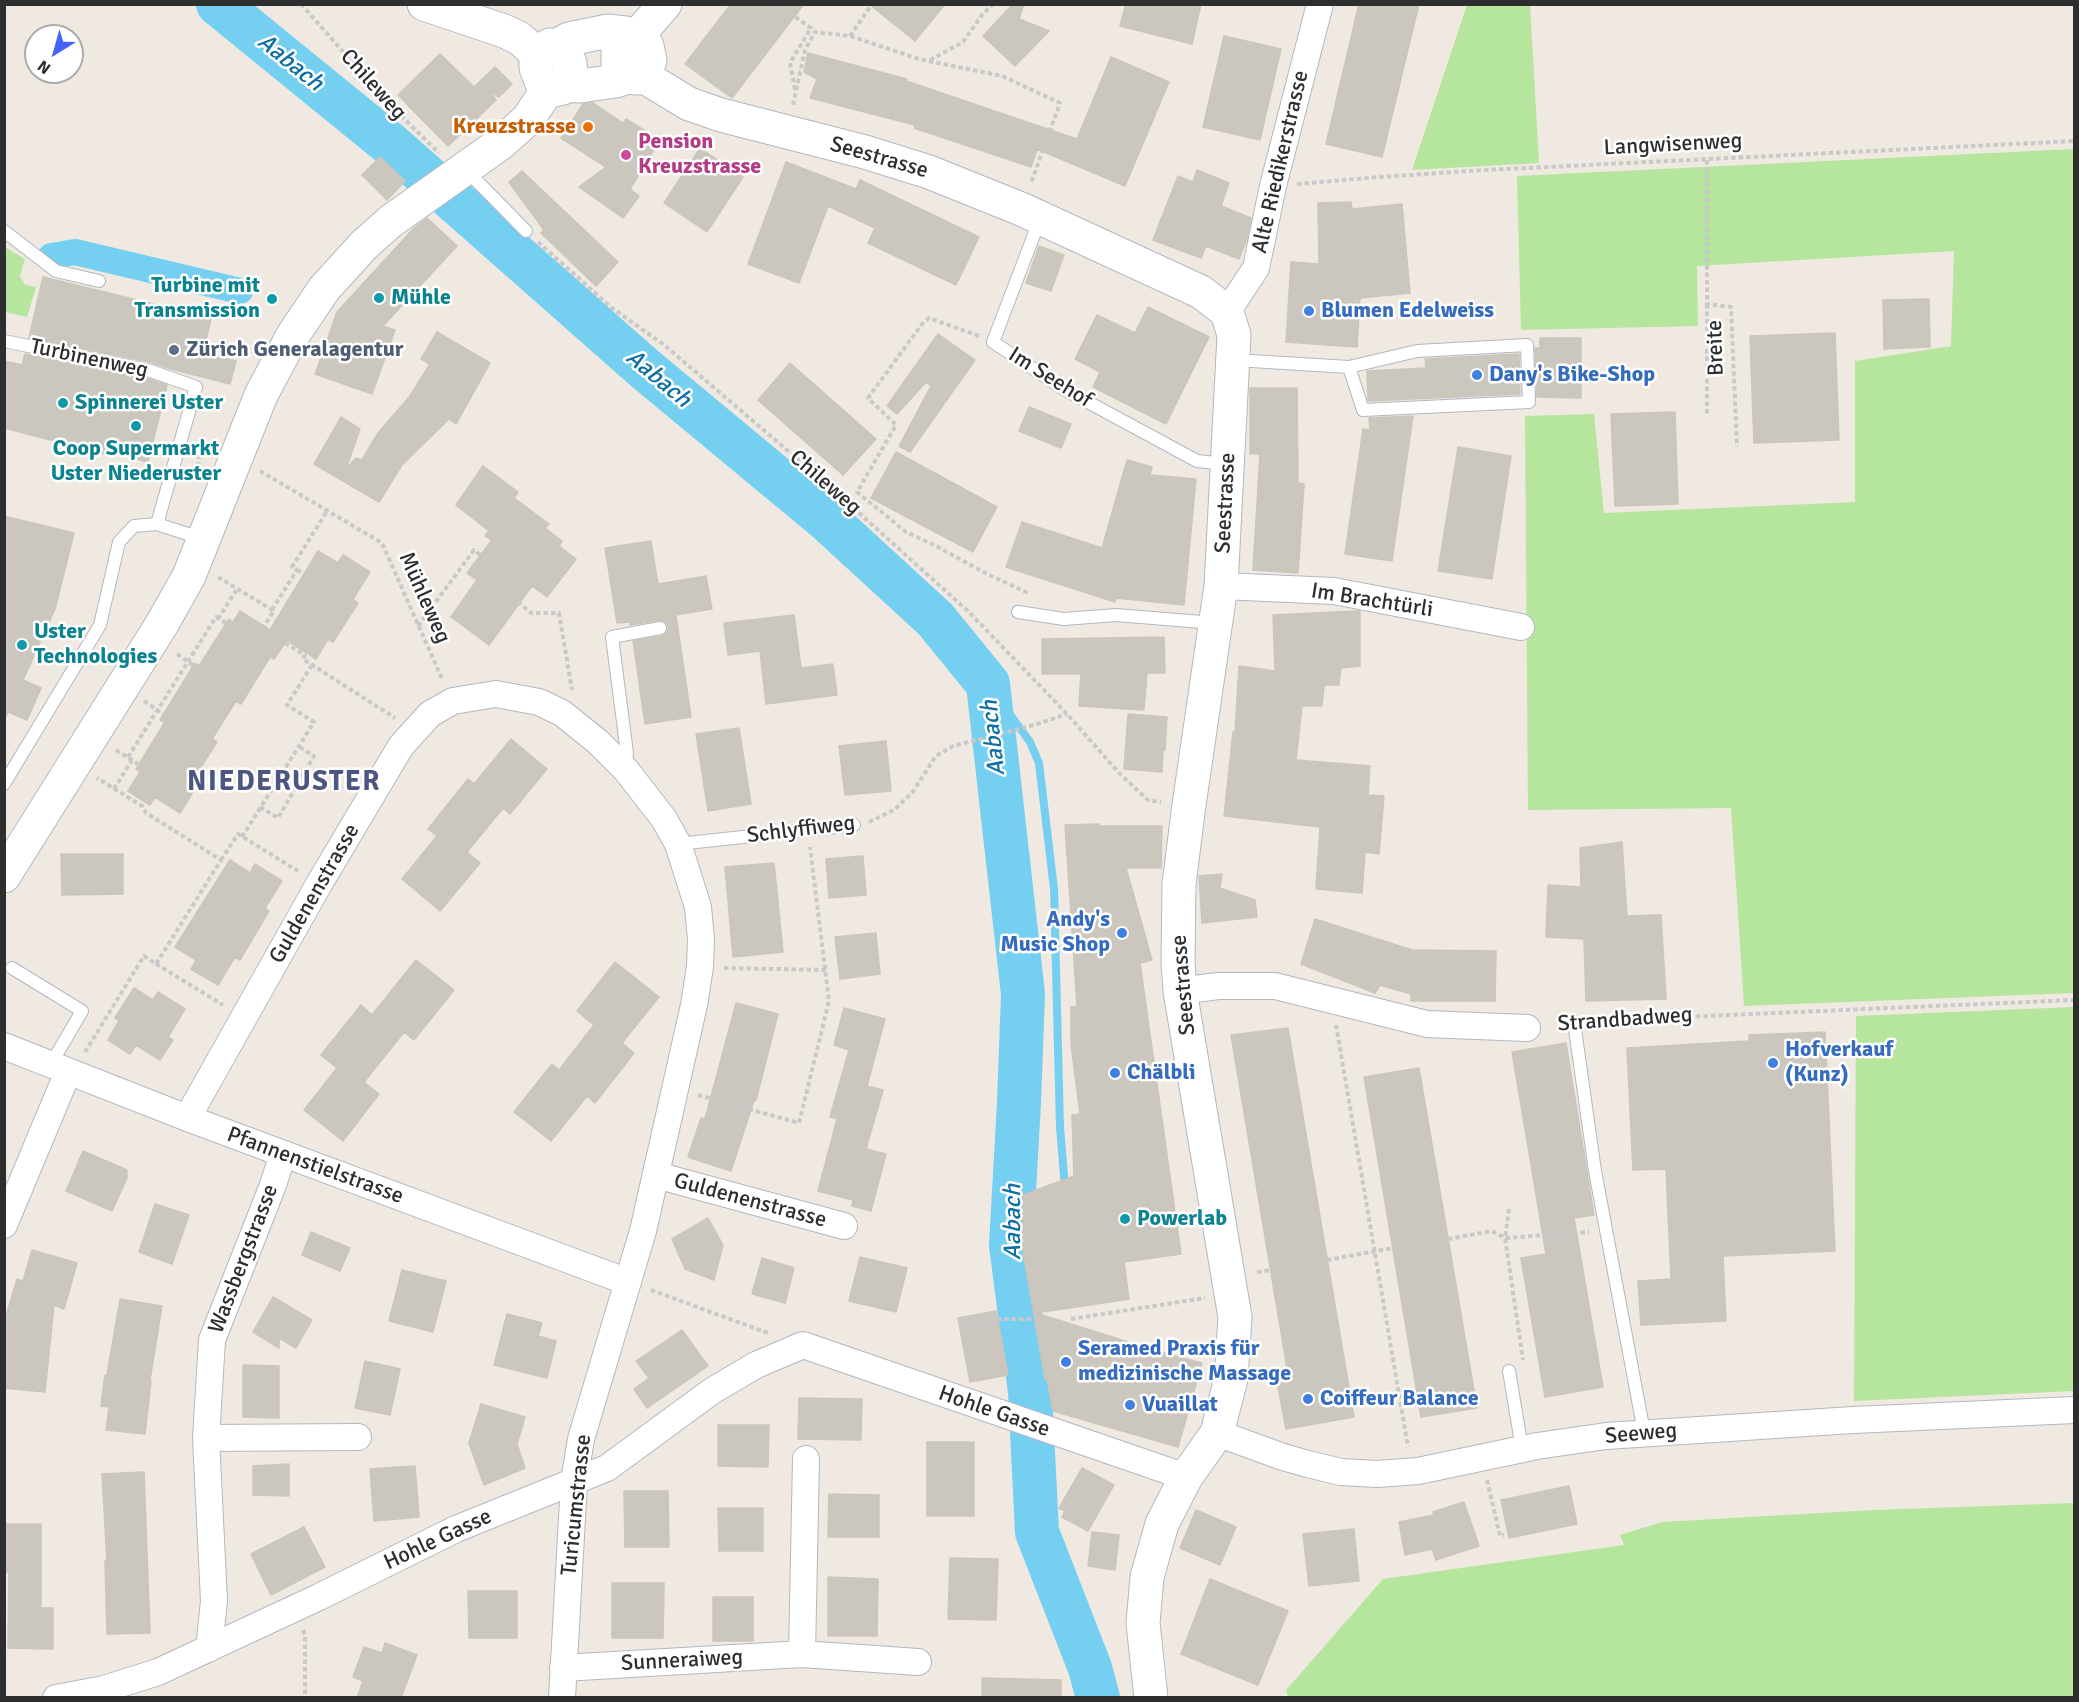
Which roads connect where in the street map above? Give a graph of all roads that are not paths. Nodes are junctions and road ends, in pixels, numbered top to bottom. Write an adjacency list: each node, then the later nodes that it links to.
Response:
1 (424, 4): 4 (street)
2 (665, 4): 5 (street)
3 (1320, 4): 14 (street, Alte Riedikerstrasse)
4 (465, 11): 6 (street)
5 (631, 34): 6 (street); 7 (street)
6 (547, 50): 8 (street)
7 (635, 76): 8 (street); 10 (street, Seestrasse)
8 (557, 87): 9 (street)
9 (453, 166): 12 (lane); 20 (street)
10 (1031, 213): 14 (street, Seestrasse); 18 (lane, Im Seehof)
11 (4, 231): 13 (lane)
12 (526, 231)
13 (99, 281)
14 (1227, 312): 16 (street, Seestrasse)
15 (4, 341): 19 (lane, Turbinenweg)
16 (1233, 360): 17 (lane); 18 (street, Seestrasse)
17 (1349, 367): 17 (lane)
18 (1228, 464): 21 (street, Seestrasse)
19 (157, 524): 20 (lane); 27 (lane)
20 (199, 551): 30 (street)
21 (1221, 586): 23 (street, Seestrasse); 24 (street, Im Brachtürli)
22 (1018, 612): 23 (lane)
23 (1216, 623): 32 (street, Seestrasse)
24 (1521, 627)
25 (660, 628): 26 (lane)
26 (626, 770): 29 (street, Guldenenstrasse); 37 (street, Guldenenstrasse)
27 (4, 784)
28 (854, 825): 29 (lane, Schlyffiweg)
29 (678, 844): 39 (street, Guldenenstrasse)
30 (4, 876)
31 (12, 968): 36 (lane)
32 (1180, 991): 34 (street, Strandbadweg); 46 (street, Seestrasse)
33 (1574, 1022): 45 (lane)
34 (1527, 1028)
35 (4, 1046): 36 (street, Pfannenstielstrasse)
36 (66, 1066): 37 (street, Pfannenstielstrasse); 40 (street)
37 (190, 1119): 38 (street, Pfannenstielstrasse)
38 (283, 1154): 42 (street, Pfannenstielstrasse); 48 (street, Wassbergstrasse)
39 (656, 1175): 41 (street, Guldenenstrasse); 42 (street, Guldenenstrasse)
40 (4, 1225)
41 (844, 1226)
42 (627, 1282): 52 (street, Turicumstrasse)
43 (1509, 1371): 49 (lane)
44 (2074, 1410): 45 (street, Seeweg)
45 (1644, 1432): 49 (street, Seeweg)
46 (1216, 1433): 49 (street, Seeweg); 51 (street, Seestrasse)
47 (358, 1437): 48 (street)
48 (206, 1438): 53 (street, Wassbergstrasse)
49 (1522, 1449)
50 (806, 1459): 54 (street)
51 (1186, 1477): 52 (street, Hohle Gasse); 59 (street, Seestrasse)
52 (574, 1482): 53 (street, Hohle Gasse); 56 (street, Turicumstrasse)
53 (209, 1649): 57 (street, Hohle Gasse)
54 (802, 1654): 55 (street, Sunneraiweg); 56 (street, Sunneraiweg)
55 (918, 1662)
56 (562, 1668): 58 (street, Turicumstrasse)
57 (56, 1698)
58 (562, 1698)
59 (1152, 1698)

